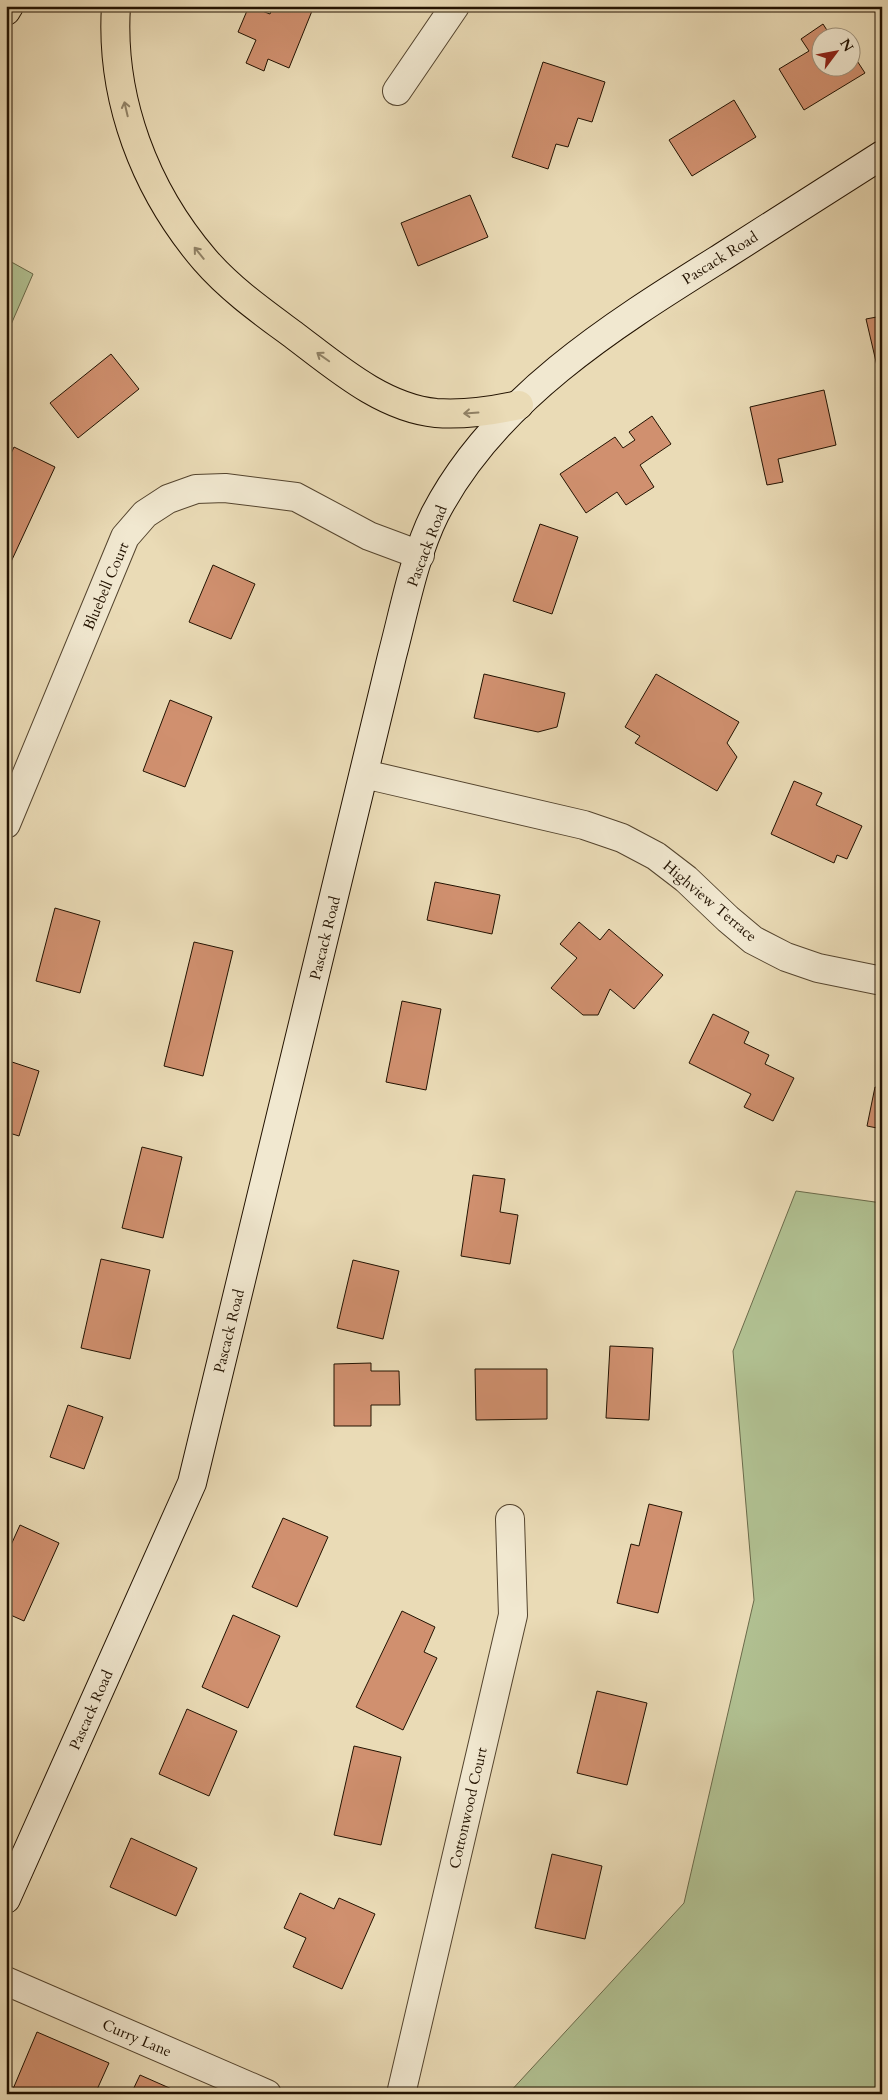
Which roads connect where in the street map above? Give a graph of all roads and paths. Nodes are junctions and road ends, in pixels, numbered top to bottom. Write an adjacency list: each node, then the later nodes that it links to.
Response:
1 (9, 6): 4 (highway)
2 (116, 6): 7 (highway, one-way to 2)
3 (456, 6): 5 (street)
4 (6, 11)
5 (397, 91)
6 (882, 156): 7 (street, Pascack Road)
7 (519, 405): 8 (street, Pascack Road)
8 (420, 555): 9 (street, Pascack Road); 10 (street, Bluebell Court)
9 (364, 774): 11 (street, Highview Terrace); 13 (street, Pascack Road)
10 (6, 824)
11 (882, 981)
12 (510, 1519): 16 (street, Cottonwood Court)
13 (6, 1899)
14 (6, 1981): 15 (street, Curry Lane)
15 (268, 2094)
16 (401, 2094)

